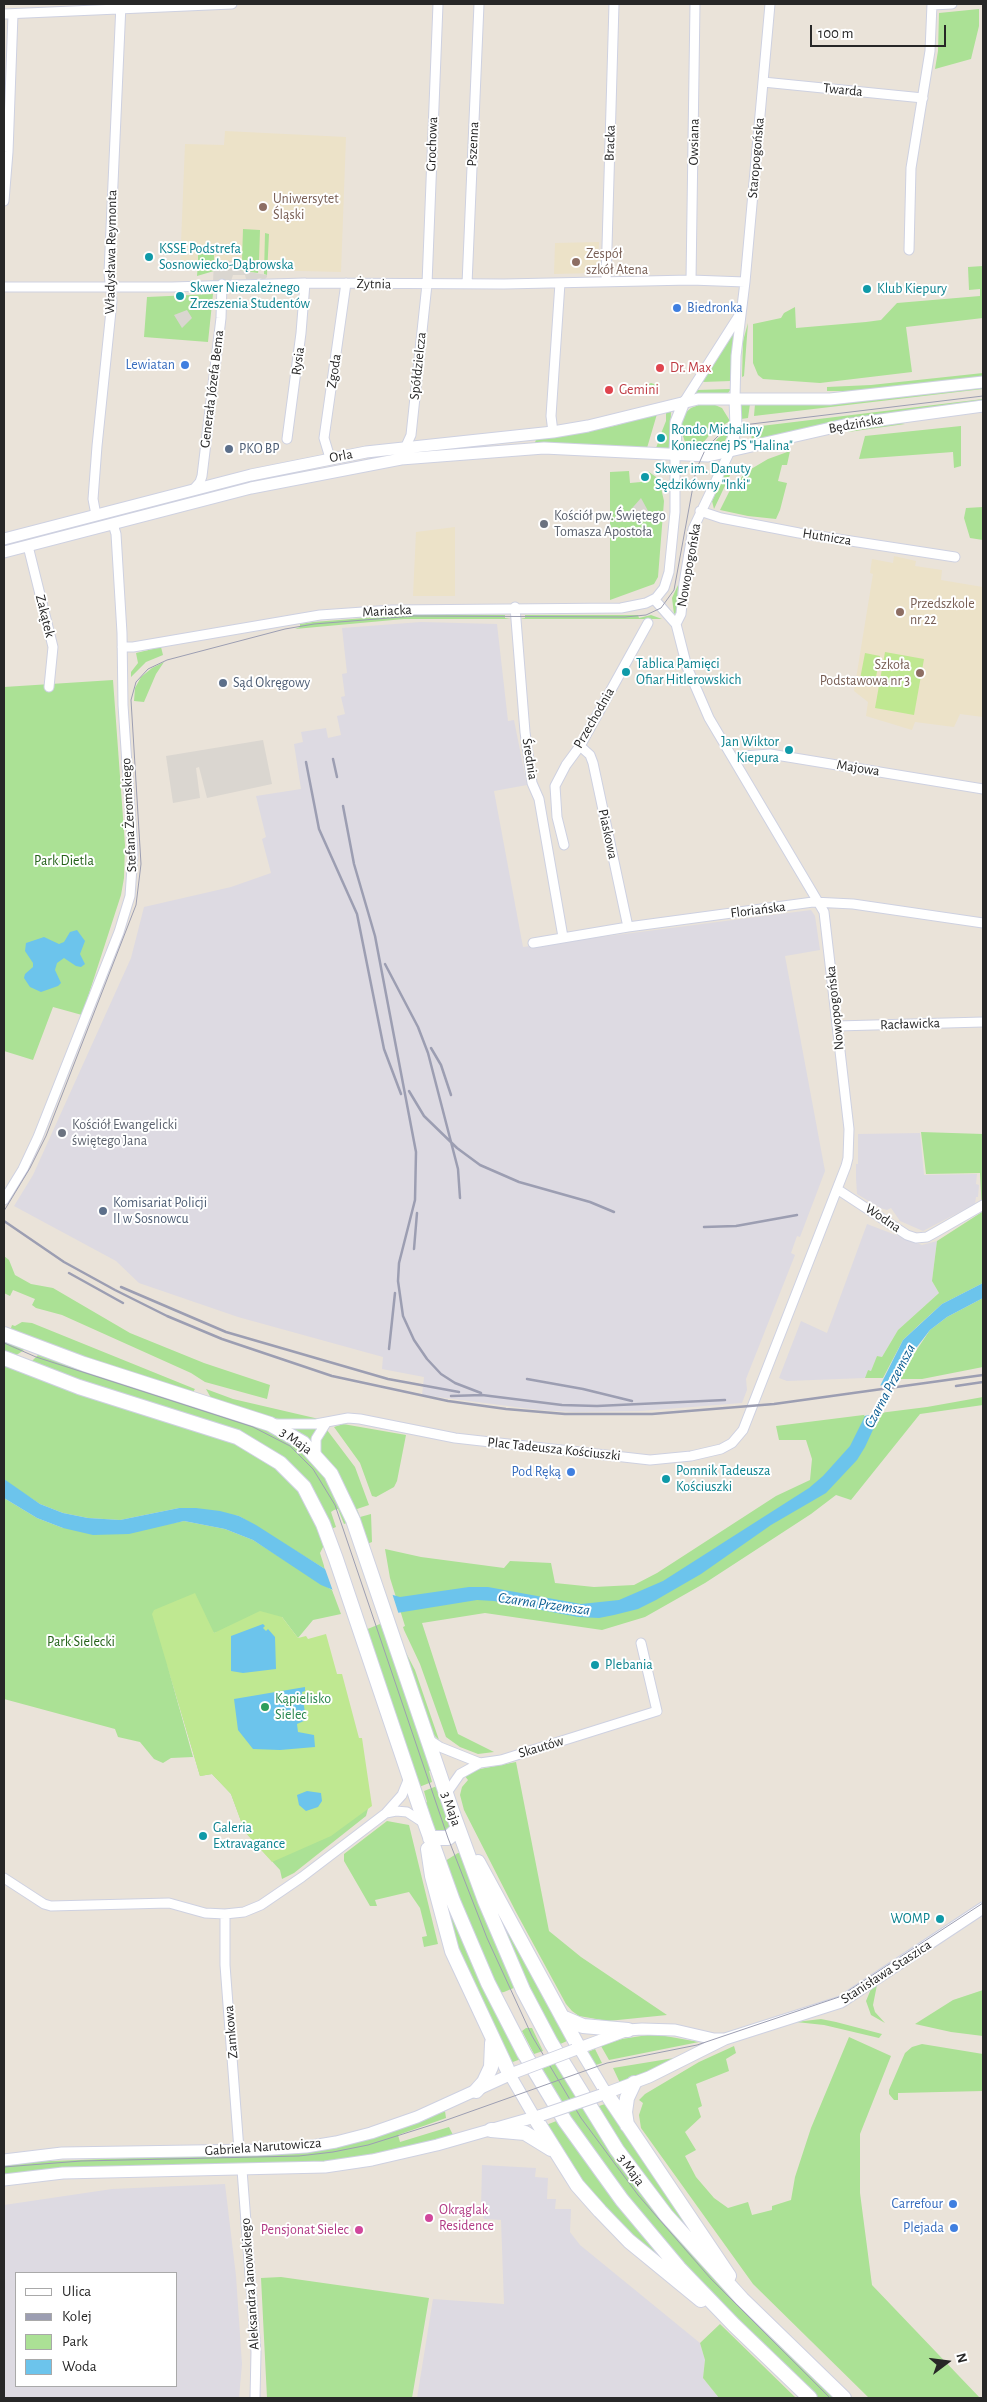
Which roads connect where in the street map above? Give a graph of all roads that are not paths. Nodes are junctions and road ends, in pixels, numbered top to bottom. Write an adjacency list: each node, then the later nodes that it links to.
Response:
1 (199, 4): 2 (street); 10 (street)
2 (232, 4)
3 (438, 4): 23 (street, Grochowa)
4 (480, 4): 24 (street, Pszenna)
5 (614, 4): 18 (street, Bracka)
6 (696, 4): 16 (street, Owsiana)
7 (770, 4): 12 (street, Staropogońska)
8 (932, 4): 9 (street); 13 (street)
9 (952, 4)
10 (121, 6): 11 (street); 26 (street, Władysława Reymonta)
11 (9, 14): 14 (street)
12 (763, 82): 13 (street, Twarda); 19 (street, Staropogońska)
13 (923, 98): 15 (street)
14 (4, 201)
15 (909, 250)
16 (691, 280): 18 (street, Żytnia); 19 (street, Żytnia)
17 (560, 282): 18 (street, Żytnia); 24 (street, Żytnia); 32 (street)
18 (606, 282)
19 (745, 282): 27 (street, Staropogońska)
20 (305, 283): 21 (street, Żytnia); 22 (street, Żytnia); 33 (street, Rysia)
21 (346, 283): 23 (street, Żytnia); 37 (street, Zgoda)
22 (222, 284): 26 (street, Żytnia); 38 (street, Generała Józefa Bema)
23 (427, 284): 24 (street, Żytnia); 34 (street, Spółdzielcza)
24 (466, 284)
25 (4, 287): 26 (street, Żytnia)
26 (110, 287): 40 (street, Władysława Reymonta)
27 (741, 312): 29 (street, Staropogońska); 30 (street, Staropogońska)
28 (983, 382): 29 (street, Będzińska)
29 (735, 398): 30 (street, Będzińska); 35 (street)
30 (684, 402): 32 (street, Orla); 36 (street)
31 (983, 406): 35 (street, Będzińska)
32 (553, 432): 34 (street, Orla)
33 (287, 439)
34 (406, 446): 37 (street, Orla)
35 (730, 451): 36 (street, Będzińska); 39 (street, Nowopogońska)
36 (675, 455): 41 (street, Orla); 46 (street, Nowopogońska)
37 (330, 458): 38 (street, Orla)
38 (192, 490): 40 (street, Orla)
39 (700, 511): 45 (street, Hutnicza); 49 (street, Nowopogońska)
40 (96, 515): 42 (street, Orla)
41 (113, 524): 43 (street, Orla); 50 (street, Stefana Żeromskiego)
42 (4, 539)
43 (28, 546): 44 (street, Orla); 51 (street, Zakątek)
44 (4, 552)
45 (954, 557)
46 (654, 599): 47 (street, Mariacka); 49 (street)
47 (515, 607): 50 (street, Mariacka); 59 (street, Średnia)
48 (648, 623): 52 (street, Przechodnia)
49 (676, 624): 53 (street, Nowopogońska)
50 (122, 647): 64 (street, Stefana Żeromskiego)
51 (49, 686)
52 (580, 746): 55 (street, Przechodnia); 58 (street, Piaskowa)
53 (734, 760): 54 (street, Majowa); 56 (street, Nowopogońska)
54 (983, 789)
55 (564, 845)
56 (820, 903): 57 (street, Floriańska); 58 (street, Floriańska); 62 (street, Nowopogońska)
57 (983, 923)
58 (628, 927): 59 (street, Floriańska)
59 (563, 937): 60 (street, Floriańska)
60 (533, 943)
61 (983, 1022): 62 (street, Racławicka)
62 (837, 1026): 63 (street, Nowopogońska)
63 (837, 1189): 65 (street, Wodna); 68 (street, Nowopogońska)
64 (4, 1200)
65 (983, 1205)
66 (4, 1334): 70 (main road, 3 Maja)
67 (4, 1358): 75 (main road, 3 Maja)
68 (755, 1400): 69 (street, Plac Tadeusza Kościuszki)
69 (326, 1423): 70 (street, Plac Tadeusza Kościuszki); 71 (street)
70 (270, 1424): 71 (main road, 3 Maja)
71 (316, 1456): 73 (main road, 3 Maja)
72 (641, 1643): 74 (street, Skautów)
73 (428, 1739): 74 (street); 76 (main road, 3 Maja)
74 (480, 1763): 76 (street)
75 (409, 1778): 77 (street); 78 (main road, 3 Maja)
76 (446, 1794): 79 (main road, 3 Maja)
77 (386, 1813): 78 (street); 83 (street)
78 (425, 1823): 80 (main road, 3 Maja); 86 (main road)
79 (456, 1824): 80 (main road); 84 (main road); 101 (main road, 3 Maja)
80 (430, 1838): 102 (main road, 3 Maja)
81 (4, 1878): 83 (street)
82 (983, 1908): 87 (street, Stanisława Staszica)
83 (225, 1914): 96 (street, Zamkowa)
84 (562, 2017): 85 (main road); 88 (main road)
85 (628, 2030): 87 (street, Stanisława Staszica); 88 (street, Stanisława Staszica)
86 (492, 2039): 89 (main road); 91 (main road)
87 (725, 2039): 90 (street, Stanisława Staszica)
88 (577, 2049): 89 (street, Stanisława Staszica, bridge); 92 (street)
89 (513, 2073): 91 (street, Gabriela Narutowicza); 93 (street)
90 (634, 2083): 92 (street, Stanisława Staszica); 94 (main road)
91 (476, 2091): 96 (street, Gabriela Narutowicza)
92 (603, 2094): 93 (street, bridge); 94 (main road)
93 (538, 2116): 95 (street, Gabriela Narutowicza); 97 (main road)
94 (627, 2126): 101 (main road)
95 (491, 2130): 97 (main road); 99 (street, Gabriela Narutowicza)
96 (240, 2150): 98 (street, Gabriela Narutowicza)
97 (556, 2153): 102 (main road)
98 (4, 2160)
99 (242, 2170): 100 (street, Gabriela Narutowicza); 103 (street, Aleksandra Janowskiego)
100 (4, 2180)
101 (742, 2298): 105 (main road, 3 Maja)
102 (734, 2325): 104 (main road, 3 Maja)
103 (255, 2398)
104 (810, 2398)
105 (844, 2398)

